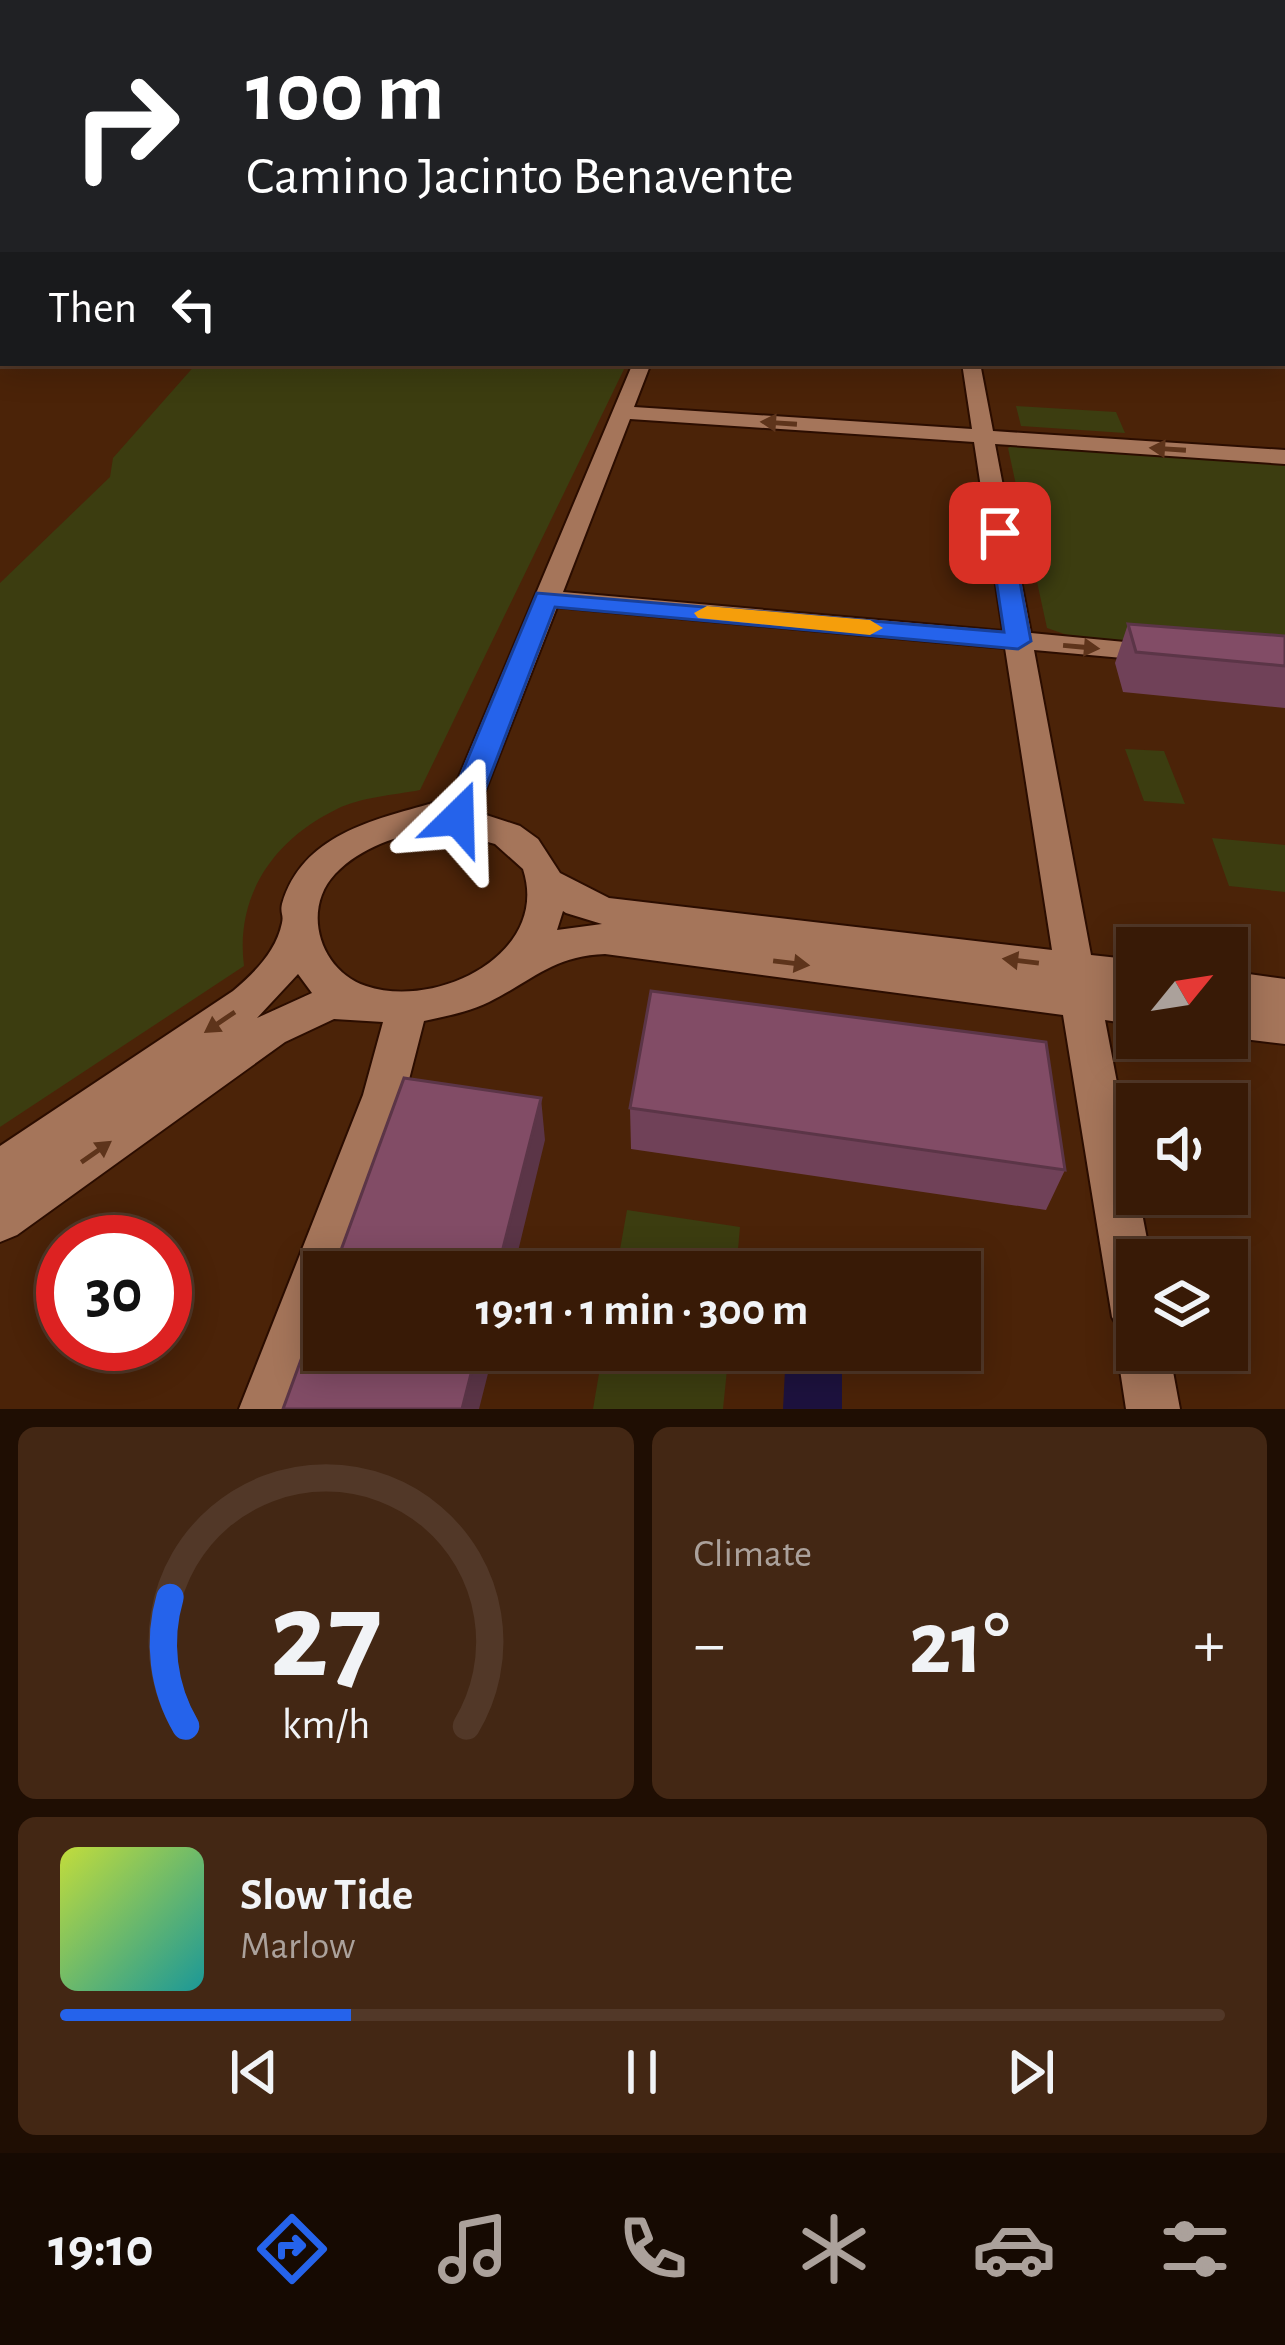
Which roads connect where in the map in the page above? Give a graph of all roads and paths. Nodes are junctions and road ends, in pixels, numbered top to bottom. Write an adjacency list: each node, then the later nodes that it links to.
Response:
1 (641, 366): 3 (street)
2 (971, 366): 4 (street)
3 (622, 412): 4 (street, one-way to 3); 6 (street)
4 (983, 437): 5 (street, one-way to 4); 7 (street)
5 (1285, 458)
6 (546, 598): 7 (street); 9 (street)
7 (1018, 641): 8 (street, one-way to 8); 14 (street)
8 (1176, 655)
9 (458, 818): 10 (street); 11 (street)
10 (547, 882): 12 (street); 14 (street, one-way to 10)
11 (295, 936): 18 (street); 21 (street, one-way to 21)
12 (513, 966): 14 (street, one-way to 14); 18 (street)
13 (1116, 979): 14 (street)
14 (1078, 984): 17 (street); 23 (street)
15 (1248, 991): 16 (street)
16 (1285, 995)
17 (1116, 999)
18 (385, 1004): 22 (street, one-way to 18); 25 (street)
19 (1248, 1023): 20 (street)
20 (1285, 1028)
21 (0, 1172)
22 (0, 1219)
23 (1123, 1239)
24 (1147, 1371): 26 (street)
25 (266, 1409)
26 (1153, 1409)

